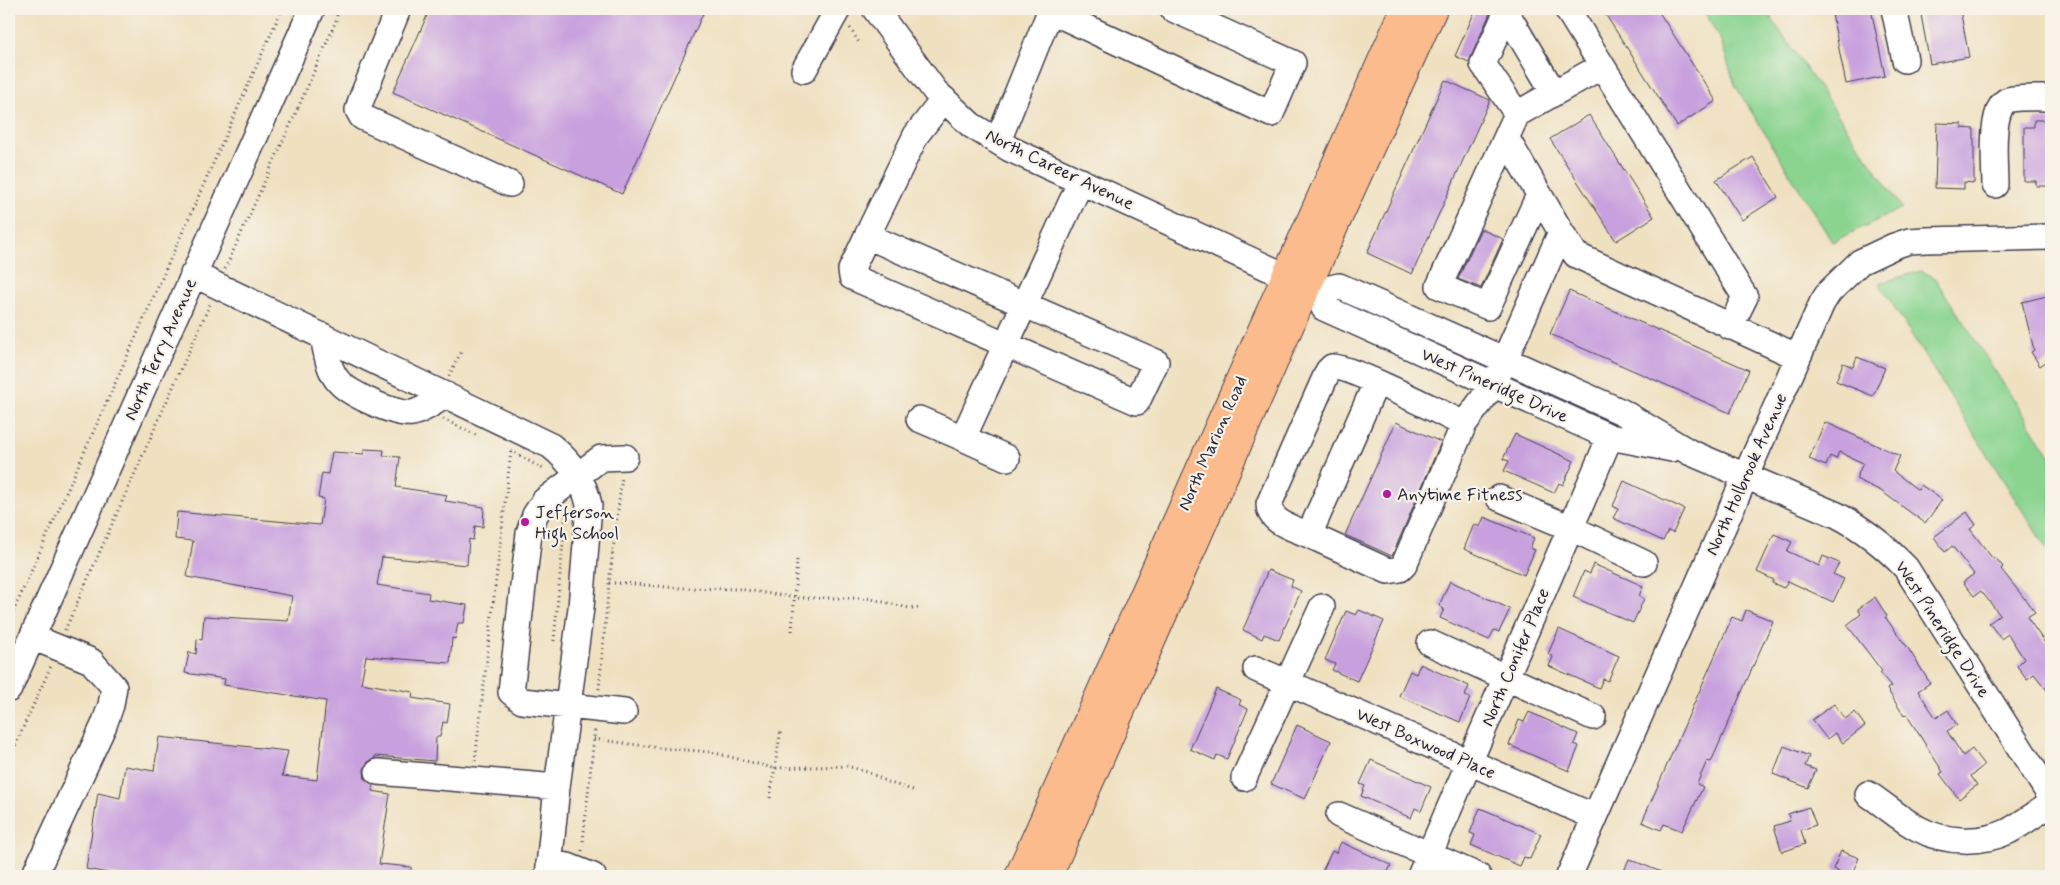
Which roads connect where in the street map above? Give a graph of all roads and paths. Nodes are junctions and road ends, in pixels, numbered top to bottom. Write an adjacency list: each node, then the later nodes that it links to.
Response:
1 (282, 9): 62 (path)
2 (312, 9): 30 (street, North Terry Avenue)
3 (338, 9): 32 (path)
4 (398, 9): 24 (street)
5 (838, 9): 16 (street)
6 (875, 9): 19 (street, North Career Avenue)
7 (1173, 9): 12 (street)
8 (1405, 9): 31 (main road, North Marion Road)
9 (1433, 9): 31 (main road, North Marion Road)
10 (1567, 9): 15 (street)
11 (1894, 9): 14 (street)
12 (1051, 10): 22 (street)
13 (1507, 10): 17 (street); 20 (street)
14 (1906, 60)
15 (1602, 66): 17 (street); 34 (street)
16 (804, 70)
17 (1554, 93): 20 (street)
18 (2051, 98): 25 (street)
19 (944, 99): 22 (street, North Career Avenue); 28 (street)
20 (1517, 114): 21 (street)
21 (1507, 139): 26 (street); 26 (street)
22 (998, 141): 23 (street, North Career Avenue)
23 (1081, 181): 31 (street, North Career Avenue); 33 (street)
24 (510, 184)
25 (1996, 184)
26 (1539, 195): 27 (street)
27 (1561, 232): 34 (street); 39 (street)
28 (867, 236): 33 (street); 36 (street)
29 (2051, 237): 38 (street, North Holbrook Avenue)
30 (193, 274): 32 (street); 64 (street, North Terry Avenue)
31 (1304, 285): 39 (street, West Pineridge Drive); 41 (street, West Pineridge Drive); 96 (main road, North Marion Road); 97 (main road, North Marion Road)
32 (218, 286): 35 (street); 67 (path)
33 (1024, 304): 36 (street); 36 (street)
34 (1730, 327): 38 (street)
35 (323, 336): 42 (street); 42 (street)
36 (1005, 344): 46 (street)
37 (462, 350): 42 (path)
38 (1798, 357): 51 (street, North Holbrook Avenue)
39 (1505, 360): 41 (street); 48 (street, West Pineridge Drive)
40 (1376, 383): 44 (street); 55 (street); 55 (street)
41 (1494, 384): 44 (street); 45 (street, West Pineridge Drive)
42 (444, 396): 47 (path); 52 (street)
43 (919, 419): 46 (street)
44 (1464, 424): 55 (street)
45 (1610, 437): 48 (street, West Pineridge Drive); 54 (street, North Conifer Place)
46 (963, 438): 50 (street)
47 (484, 439)
48 (1689, 452): 51 (street, West Pineridge Drive)
49 (625, 457): 52 (street); 58 (path)
50 (1007, 458)
51 (1745, 477): 88 (street, West Pineridge Drive); 91 (street, North Holbrook Avenue)
52 (570, 482): 66 (path); 72 (street); 72 (street); 83 (path)
53 (1499, 498): 54 (street)
54 (1571, 528): 57 (street); 69 (street, North Conifer Place)
55 (1309, 535)
56 (797, 560): 59 (path)
57 (1644, 563)
58 (609, 583): 59 (path); 73 (path)
59 (794, 598): 61 (path); 63 (path)
60 (1322, 607): 70 (street)
61 (919, 608)
62 (9, 622)
63 (792, 631)
64 (32, 637): 67 (street); 71 (street, North Terry Avenue)
65 (1430, 643): 69 (street)
66 (554, 645)
67 (58, 647): 78 (path); 95 (street)
68 (1256, 669): 70 (street, West Boxwood Place)
69 (1506, 677): 75 (street); 79 (street, North Conifer Place)
70 (1288, 682): 79 (street, West Boxwood Place); 82 (street)
71 (9, 689)
72 (569, 706): 73 (street); 84 (street)
73 (597, 709): 74 (street); 77 (path)
74 (624, 712)
75 (1593, 717)
76 (782, 729): 80 (path)
77 (594, 739): 80 (path); 94 (path)
78 (9, 759)
79 (1470, 762): 91 (street, West Boxwood Place); 92 (street, North Conifer Place)
80 (776, 768): 85 (path); 87 (path)
81 (378, 772): 83 (street)
82 (1244, 778)
83 (473, 780): 84 (street)
84 (557, 787): 93 (street)
85 (916, 791)
86 (1868, 794): 89 (street)
87 (770, 798)
88 (2051, 798)
89 (2051, 804)
90 (1339, 815): 92 (street)
91 (1595, 818): 99 (street, North Holbrook Avenue)
92 (1424, 866): 98 (street)
93 (548, 870): 94 (street)
94 (587, 873)
95 (34, 876)
96 (1019, 876)
97 (1048, 876)
98 (1478, 876)
99 (1569, 876)

